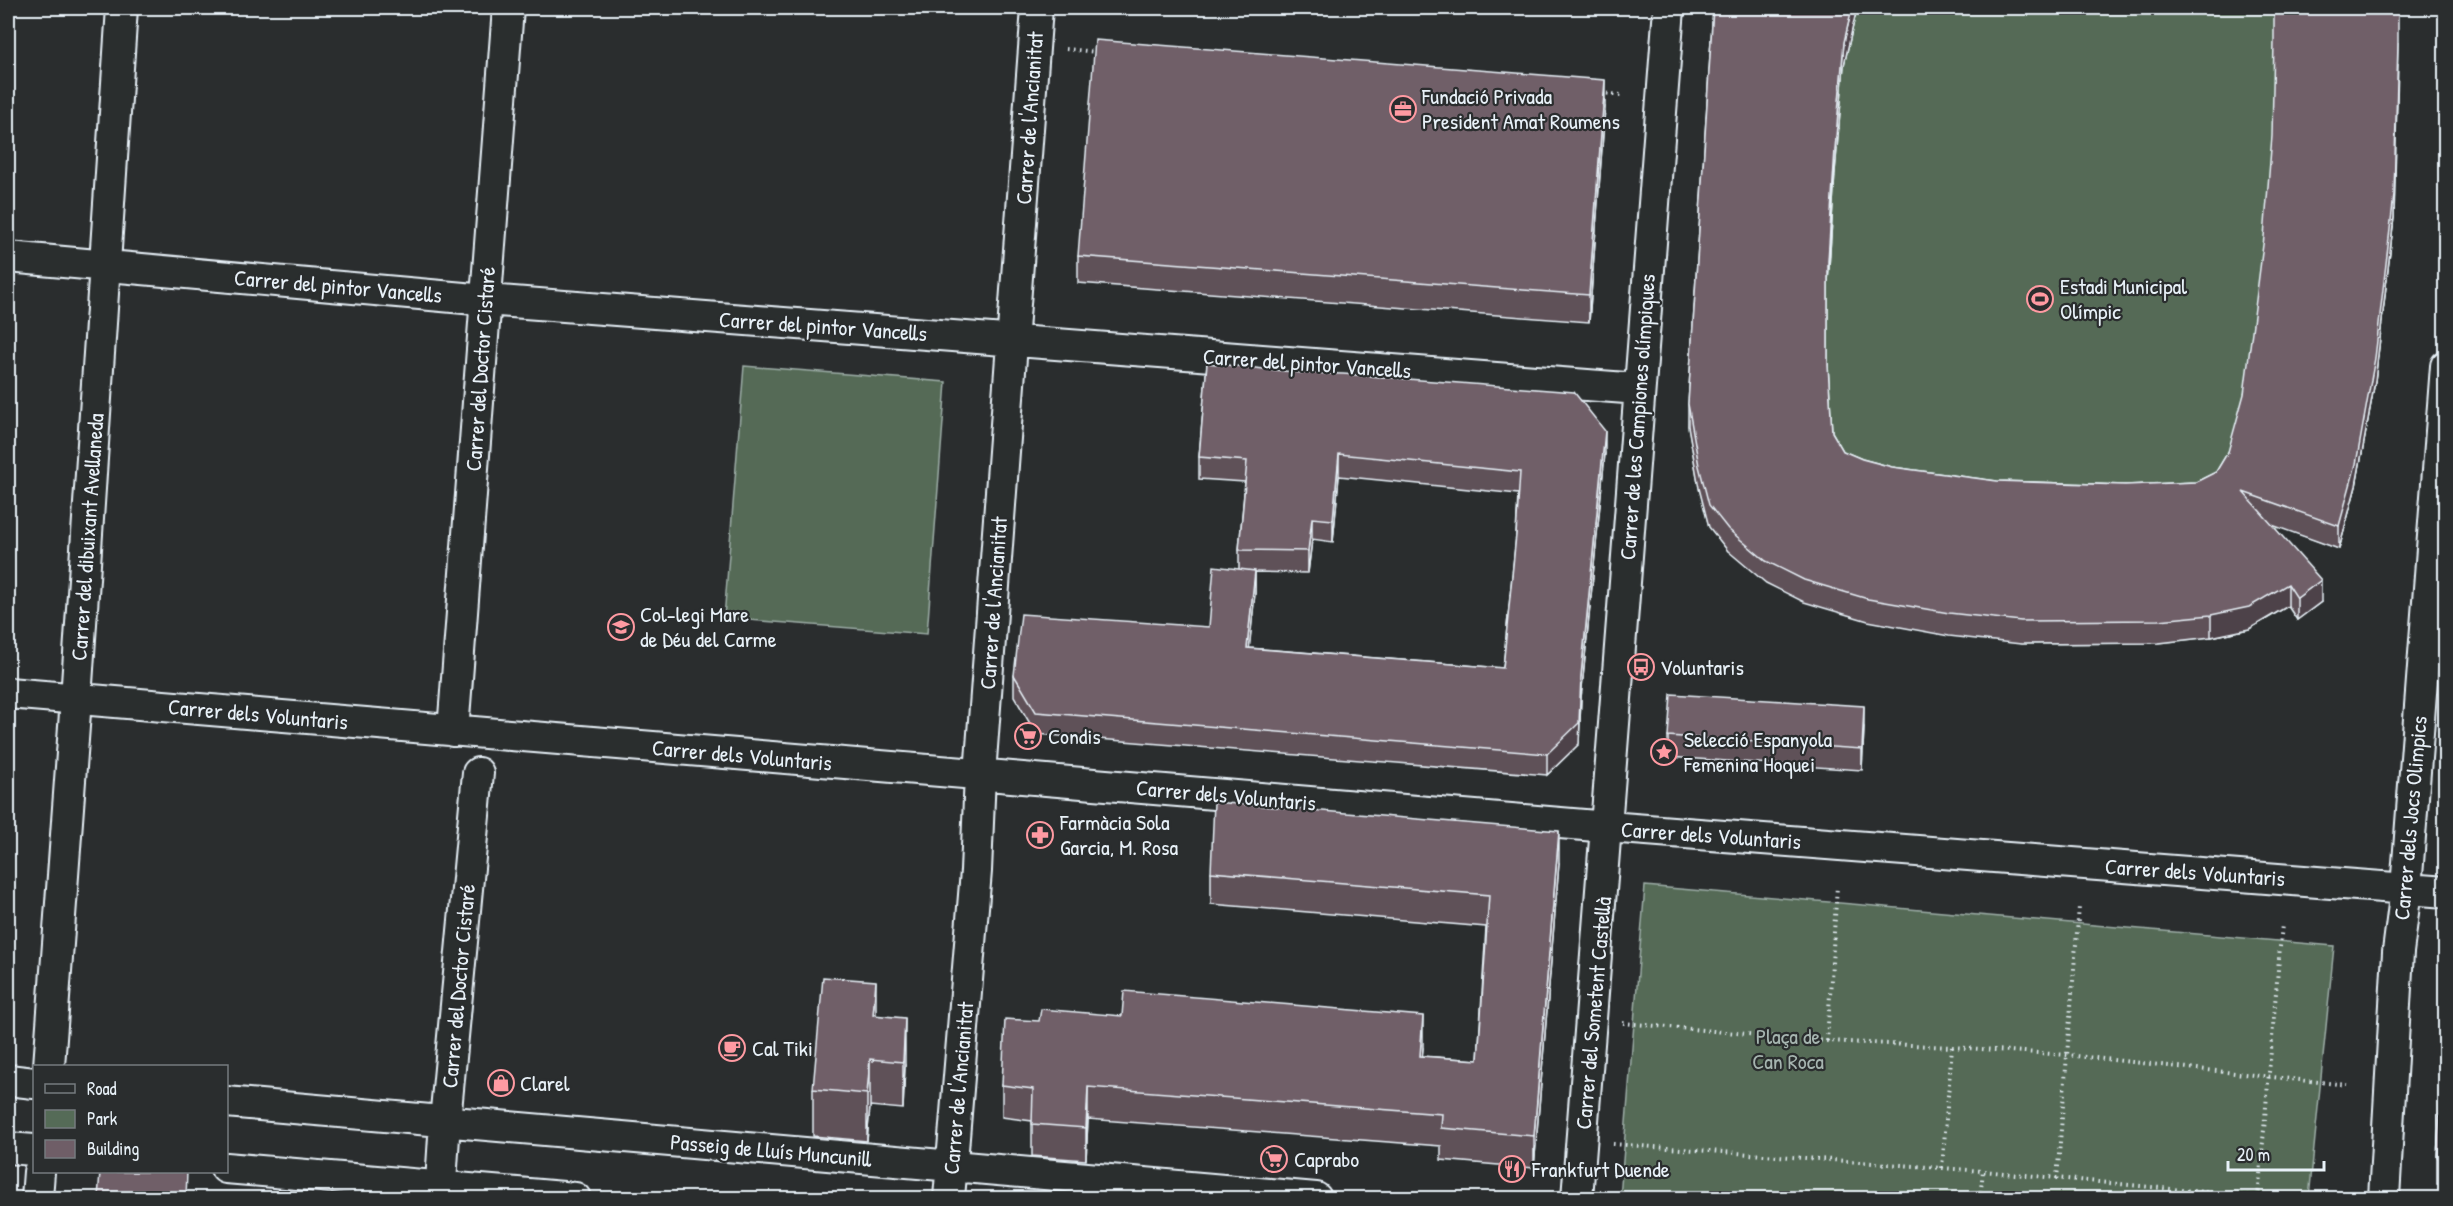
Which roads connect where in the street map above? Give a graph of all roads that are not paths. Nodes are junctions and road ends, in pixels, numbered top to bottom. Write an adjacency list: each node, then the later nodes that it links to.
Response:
1 (122, 8): 6 (street, Carrer del dibuixant Avellaneda)
2 (508, 8): 7 (street, Carrer del Doctor Cistaré)
3 (1037, 8): 8 (street, Carrer de l'Ancianitat)
4 (1669, 8): 10 (street, Carrer de les Campiones olímpiques)
5 (8, 257): 6 (street, Carrer del pintor Vancells)
6 (104, 265): 7 (street, Carrer del pintor Vancells); 12 (street, Carrer del dibuixant Avellaneda)
7 (486, 300): 8 (street, Carrer del pintor Vancells); 13 (street, Carrer del Doctor Cistaré)
8 (1012, 341): 10 (street, Carrer del pintor Vancells); 15 (street, Carrer de l'Ancianitat)
9 (2445, 366): 17 (street, Carrer dels Jocs Olimpics)
10 (1639, 389): 16 (street, Carrer de les Campiones olímpiques)
11 (8, 693): 12 (street, Carrer dels Voluntaris)
12 (76, 699): 13 (street, Carrer dels Voluntaris); 19 (street, Carrer del dibuixant Avellaneda)
13 (453, 730): 15 (street, Carrer dels Voluntaris)
14 (478, 773): 23 (street, Carrer del Doctor Cistaré)
15 (980, 774): 16 (street, Carrer dels Voluntaris); 26 (street, Carrer de l'Ancianitat)
16 (1608, 827): 17 (street, Carrer dels Voluntaris); 34 (street, Carrer del Sometent Castellà)
17 (2406, 889): 18 (street, Carrer dels Voluntaris); 35 (street, Carrer dels Jocs Olimpics)
18 (2445, 892)
19 (49, 1065)
20 (8, 1080): 21 (street)
21 (33, 1083)
22 (228, 1102): 23 (street, Passeig de Lluís Muncunill)
23 (445, 1121): 26 (street, Passeig de Lluís Muncunill); 29 (street, Carrer del Doctor Cistaré)
24 (8, 1148): 25 (street)
25 (33, 1150)
26 (951, 1167): 32 (street, Carrer de l'Ancianitat); 33 (street, Passeig de Lluís Muncunill)
27 (228, 1168): 29 (street)
28 (39, 1173): 30 (street)
29 (441, 1193): 31 (street)
30 (38, 1198)
31 (575, 1198)
32 (949, 1198)
33 (1316, 1198)
34 (1577, 1198)
35 (2384, 1198)

